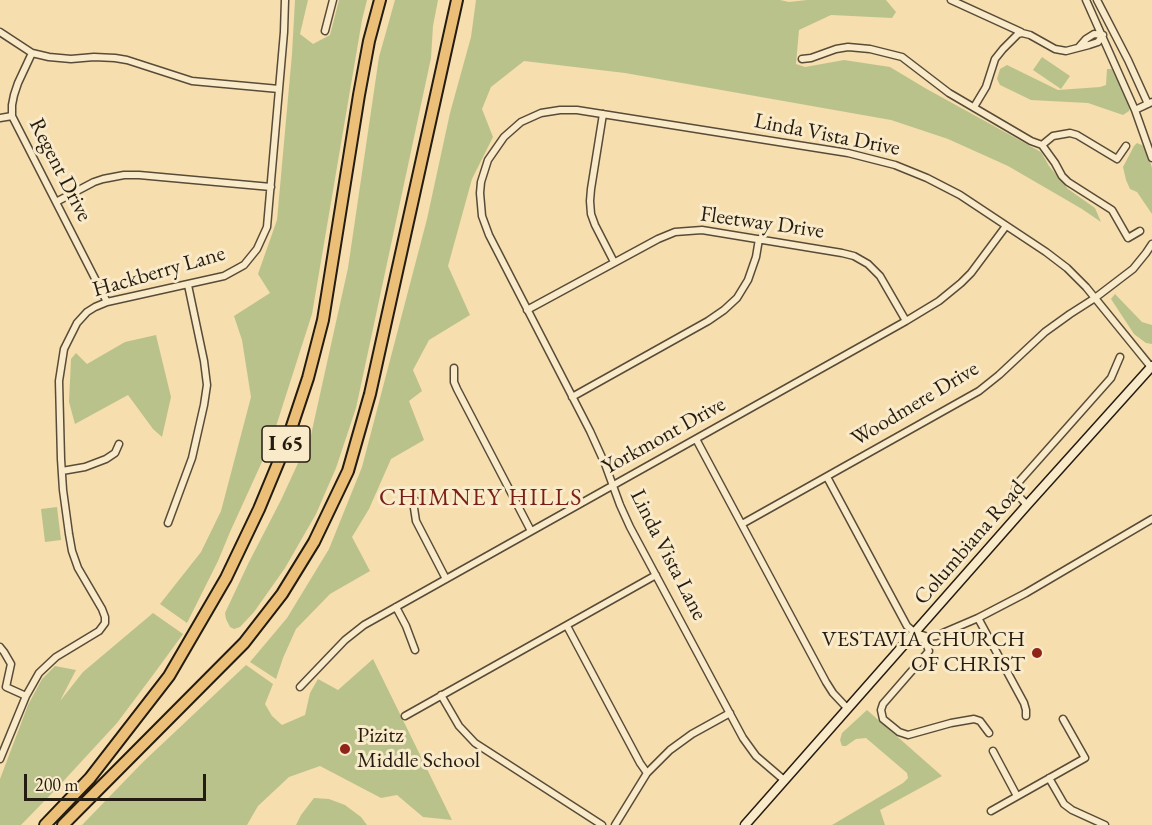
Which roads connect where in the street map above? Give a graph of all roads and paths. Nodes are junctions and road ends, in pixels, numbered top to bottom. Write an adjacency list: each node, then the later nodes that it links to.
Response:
1 (285, 0): 14 (street, Hackberry Lane)
2 (333, 0): 8 (street)
3 (380, 0): 76 (highway, I 65)
4 (457, 0): 77 (highway)
5 (951, 0): 10 (street)
6 (1086, 0): 11 (street)
7 (1097, 0): 15 (street)
8 (325, 31)
9 (0, 33): 12 (street)
10 (1022, 33): 11 (street); 16 (street)
11 (1103, 35): 17 (street)
12 (32, 53): 14 (street); 19 (street, Regent Drive)
13 (802, 59): 16 (street)
14 (279, 89): 25 (street, Hackberry Lane)
15 (1150, 103): 17 (street)
16 (974, 108): 22 (street)
17 (1135, 110): 24 (street)
18 (603, 114): 21 (street, Linda Vista Drive); 27 (street, Linda Vista Drive); 31 (street)
19 (12, 116): 20 (street); 26 (street, Regent Drive)
20 (0, 118)
21 (504, 137): 35 (street, Linda Vista Lane)
22 (1042, 145): 23 (street); 28 (street)
23 (1126, 146)
24 (1152, 158)
25 (271, 187): 26 (street); 32 (street, Hackberry Lane)
26 (56, 202): 34 (street, Regent Drive)
27 (1006, 226): 33 (street, Linda Vista Drive); 36 (street, Yorkmont Drive)
28 (1140, 231)
29 (759, 239): 31 (street, Fleetway Drive); 36 (street, Fleetway Drive); 40 (street)
30 (1152, 244): 33 (street, Woodmere Drive)
31 (614, 262): 35 (street, Fleetway Drive)
32 (188, 285): 34 (street, Hackberry Lane); 49 (street)
33 (1095, 298): 38 (street, Linda Vista Drive); 44 (street, Woodmere Drive)
34 (107, 302): 43 (street, Hackberry Lane)
35 (527, 310): 40 (street, Linda Vista Lane)
36 (906, 321): 41 (street, Yorkmont Drive)
37 (1120, 357): 47 (street)
38 (1152, 366): 47 (main road, Columbiana Road)
39 (454, 368): 51 (street)
40 (572, 397): 45 (street, Linda Vista Lane)
41 (696, 439): 45 (street, Yorkmont Drive); 50 (street)
42 (119, 444): 43 (street)
43 (62, 471): 62 (street, Hackberry Lane)
44 (827, 477): 50 (street, Woodmere Drive); 57 (street)
45 (613, 485): 51 (street, Yorkmont Drive); 52 (street, Linda Vista Lane)
46 (416, 501): 53 (street)
47 (1027, 505): 57 (main road, Columbiana Road)
48 (1152, 519): 55 (street)
49 (168, 522)
50 (742, 524): 63 (street)
51 (531, 531): 53 (street, Yorkmont Drive)
52 (656, 575): 56 (street); 64 (street, Linda Vista Lane)
53 (446, 579): 54 (street, Yorkmont Drive)
54 (396, 607): 59 (street); 60 (street, Yorkmont Drive)
55 (978, 618): 57 (street); 66 (street)
56 (567, 626): 61 (street); 71 (street)
57 (915, 633): 63 (main road, Columbiana Road); 68 (street)
58 (0, 647): 62 (street)
59 (415, 650)
60 (300, 687)
61 (441, 695): 65 (street); 78 (street)
62 (26, 696): 70 (street, Hackberry Lane)
63 (848, 709): 73 (main road, Columbiana Road)
64 (730, 713): 71 (street); 73 (street, Linda Vista Lane)
65 (405, 716)
66 (1026, 716)
67 (1063, 719): 72 (street)
68 (989, 733)
69 (993, 751): 74 (street)
70 (0, 759)
71 (647, 773): 79 (street)
72 (1049, 778): 74 (street); 81 (street)
73 (784, 780): 80 (main road, Columbiana Road)
74 (1017, 796): 75 (street)
75 (991, 811)
76 (45, 825)
77 (63, 825)
78 (602, 825)
79 (615, 825)
80 (745, 825)
81 (1105, 825)

